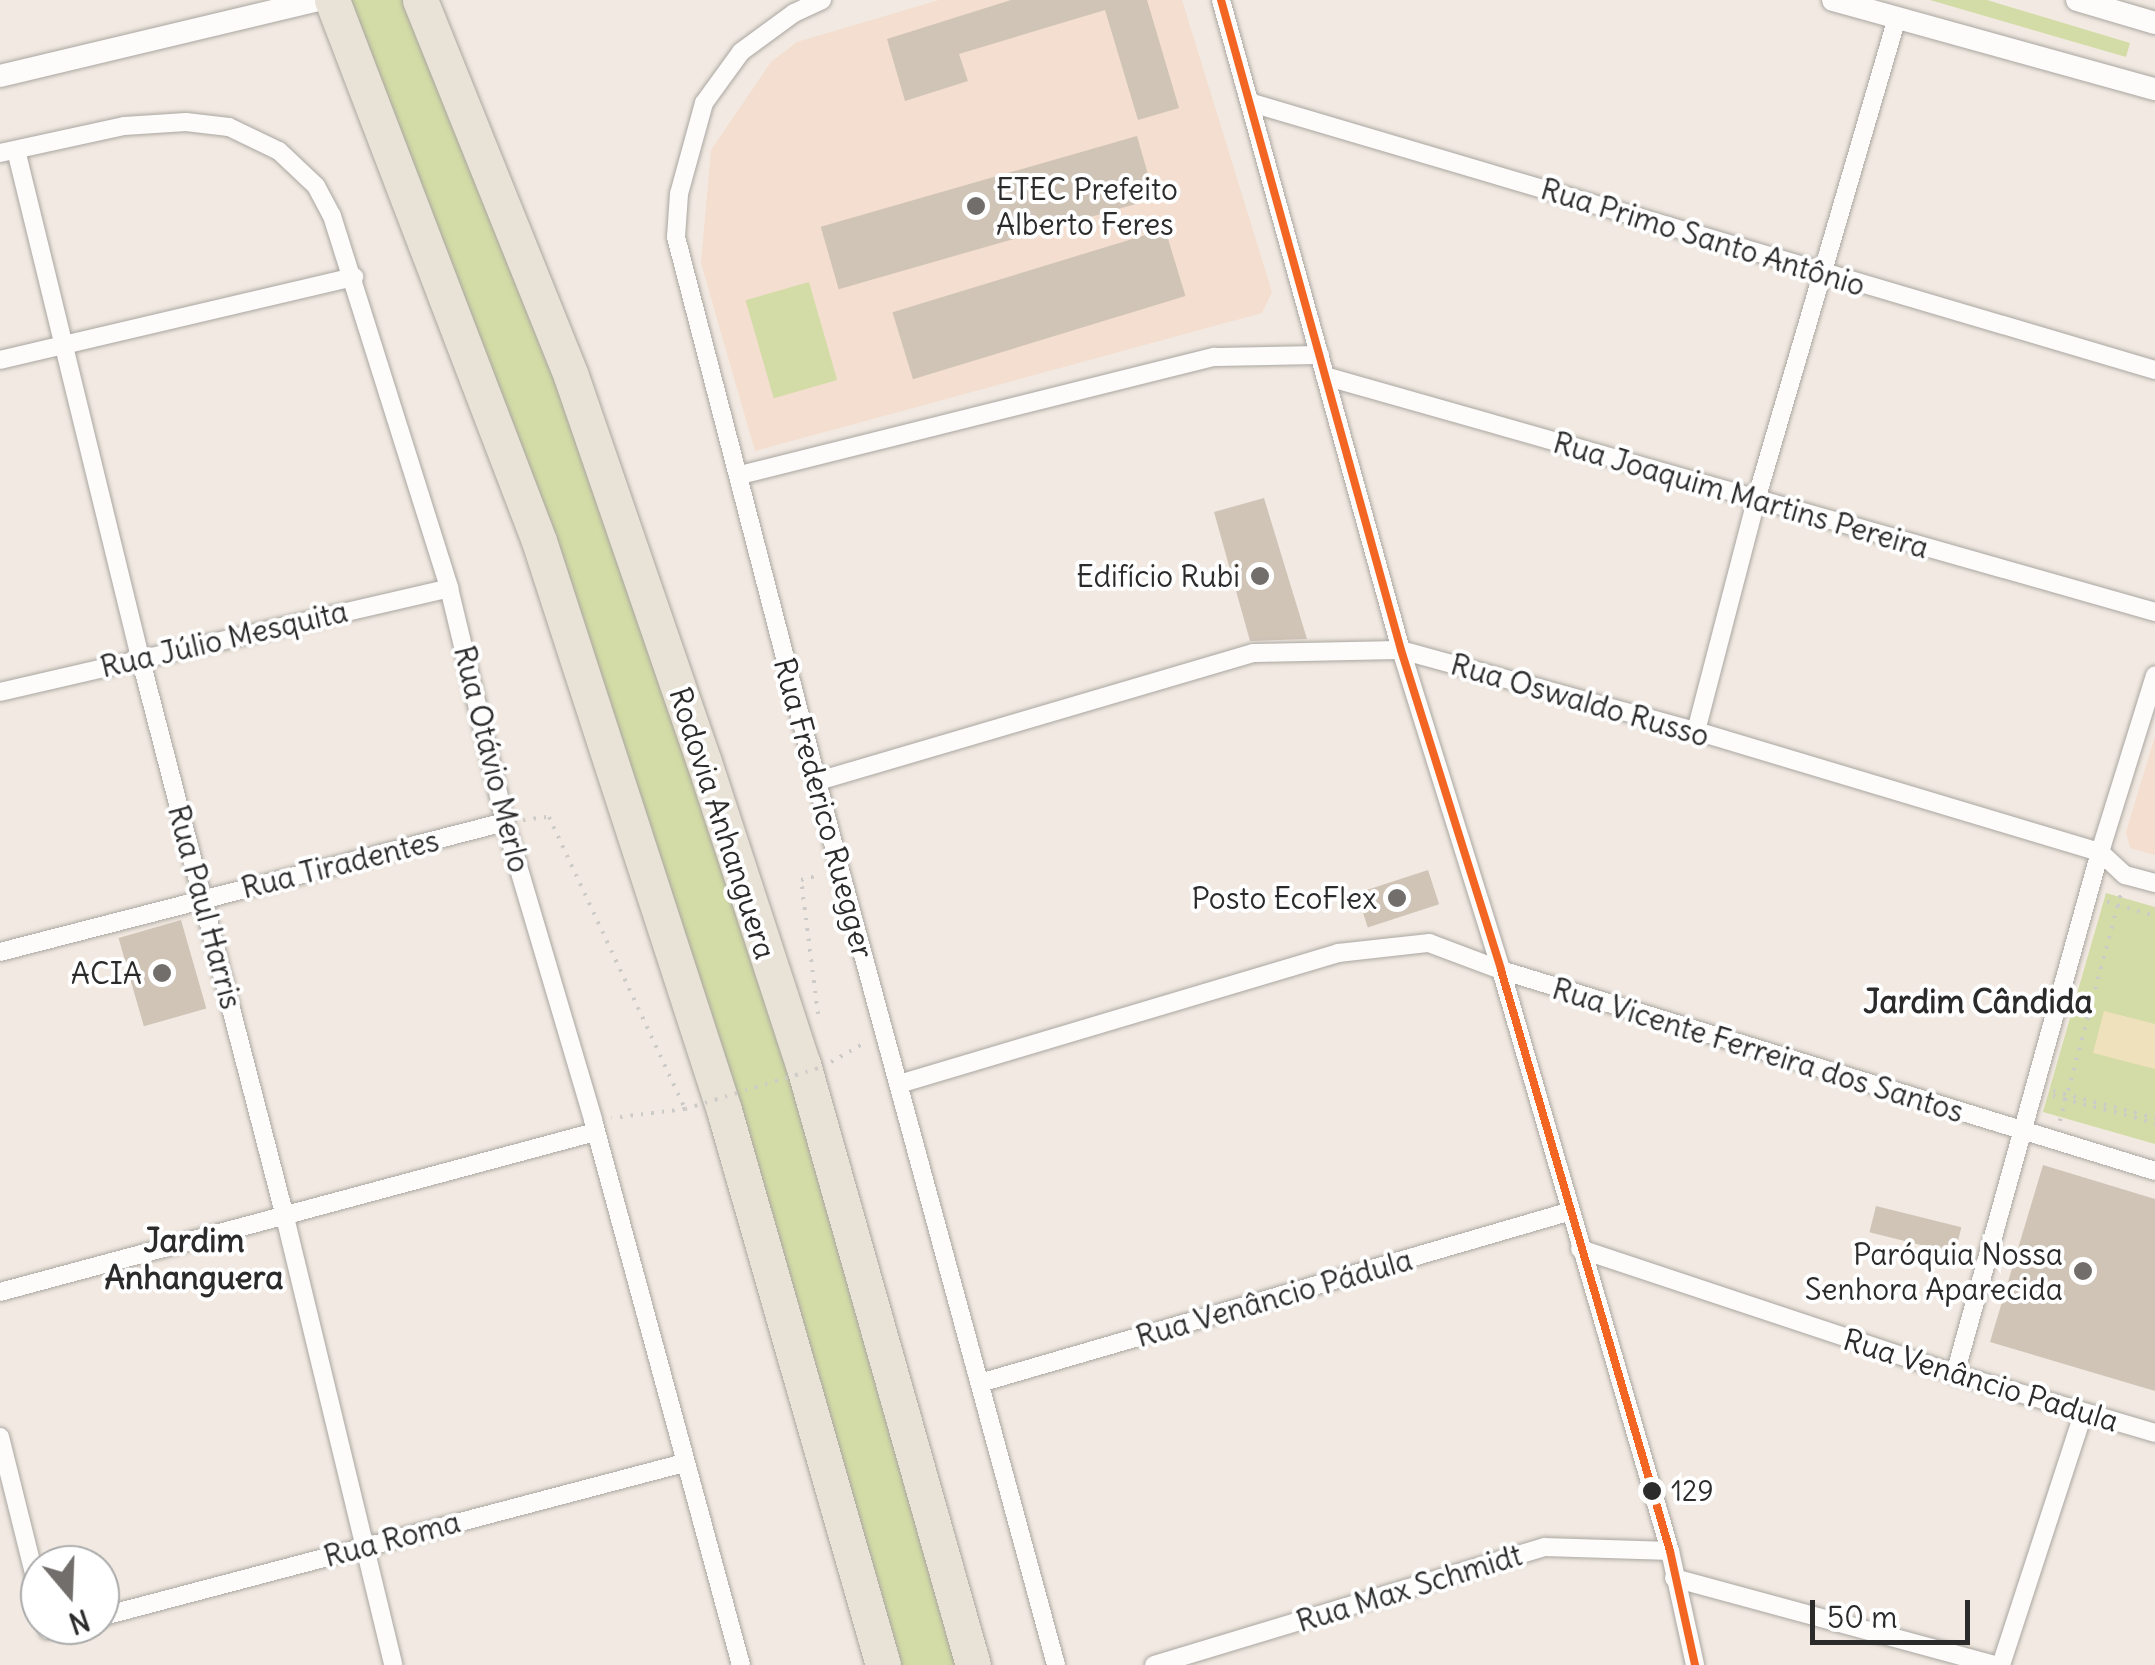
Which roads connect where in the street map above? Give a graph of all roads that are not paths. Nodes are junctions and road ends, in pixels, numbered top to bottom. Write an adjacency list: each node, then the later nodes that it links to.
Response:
1 (318, 0): 10 (street)
2 (332, 0): 58 (highway)
3 (420, 0): 59 (highway, Rodovia Anhanguera)
4 (822, 0): 21 (street, Rua Frederico Ruegger)
5 (1221, 0): 12 (street)
6 (1834, 0): 8 (street)
7 (2077, 0): 9 (street)
8 (1896, 20): 11 (street); 14 (street)
9 (2155, 23)
10 (0, 76)
11 (2155, 89)
12 (1252, 102): 14 (street, Rua Primo Santo Antônio); 17 (street)
13 (8, 151): 15 (street, Rua Otávio Merlo); 16 (street, Rua Paul Harris)
14 (1821, 272): 19 (street, Rua Primo Santo Antônio); 22 (street)
15 (354, 278): 16 (street); 23 (street, Rua Otávio Merlo)
16 (64, 346): 18 (street); 26 (street, Rua Paul Harris)
17 (1320, 356): 20 (street); 21 (street)
18 (0, 360)
19 (2155, 370)
20 (1328, 377): 22 (street, Rua Joaquim Martins Pereira); 25 (street)
21 (740, 475): 30 (street, Rua Frederico Ruegger)
22 (1756, 500): 24 (street, Rua Joaquim Martins Pereira); 29 (street)
23 (449, 588): 26 (street, Rua Júlio Mesquita); 31 (street, Rua Otávio Merlo)
24 (2155, 612)
25 (1401, 650): 29 (street, Rua Oswaldo Russo); 30 (street, Rua Oswaldo Russo); 36 (street)
26 (140, 657): 28 (street, Rua Júlio Mesquita); 34 (street, Rua Paul Harris)
27 (2155, 675): 32 (street)
28 (0, 692)
29 (1696, 731): 32 (street, Rua Oswaldo Russo)
30 (818, 781): 37 (street, Rua Frederico Ruegger)
31 (505, 822): 34 (street, Rua Tiradentes); 38 (street, Rua Otávio Merlo)
32 (2100, 852): 33 (street, Rua Oswaldo Russo); 39 (street)
33 (2155, 883)
34 (204, 898): 35 (street, Rua Tiradentes); 42 (street, Rua Paul Harris)
35 (0, 952)
36 (1501, 970): 37 (street, Rua Vicente Ferreira dos Santos); 39 (street, Rua Vicente Ferreira dos Santos); 41 (street)
37 (900, 1084): 46 (street, Rua Frederico Ruegger)
38 (594, 1126): 42 (street); 50 (street, Rua Otávio Merlo)
39 (2025, 1132): 40 (street, Rua Vicente Ferreira dos Santos); 45 (street)
40 (2155, 1171)
41 (1568, 1212): 43 (street); 46 (street, Rua Venâncio Pádula)
42 (284, 1213): 44 (street); 52 (street, Rua Paul Harris)
43 (1580, 1249): 45 (street, Rua Venâncio Padula); 53 (street)
44 (0, 1292)
45 (1954, 1374): 47 (street, Rua Venâncio Padula)
46 (980, 1383): 60 (street, Rua Frederico Ruegger)
47 (2082, 1414): 48 (street, Rua Venâncio Padula); 63 (street)
48 (2155, 1433)
49 (0, 1437): 51 (street)
50 (684, 1463): 52 (street, Rua Roma); 57 (street, Rua Otávio Merlo)
51 (27, 1545)
52 (365, 1546): 55 (street, Rua Roma); 56 (street, Rua Paul Harris)
53 (1670, 1551): 54 (street); 61 (street, Rua Max Schmidt)
54 (1674, 1578): 62 (street); 63 (street)
55 (120, 1611)
56 (392, 1665)
57 (741, 1665)
58 (881, 1665)
59 (972, 1665)
60 (1056, 1665)
61 (1154, 1665)
62 (1695, 1665)
63 (1998, 1665)

